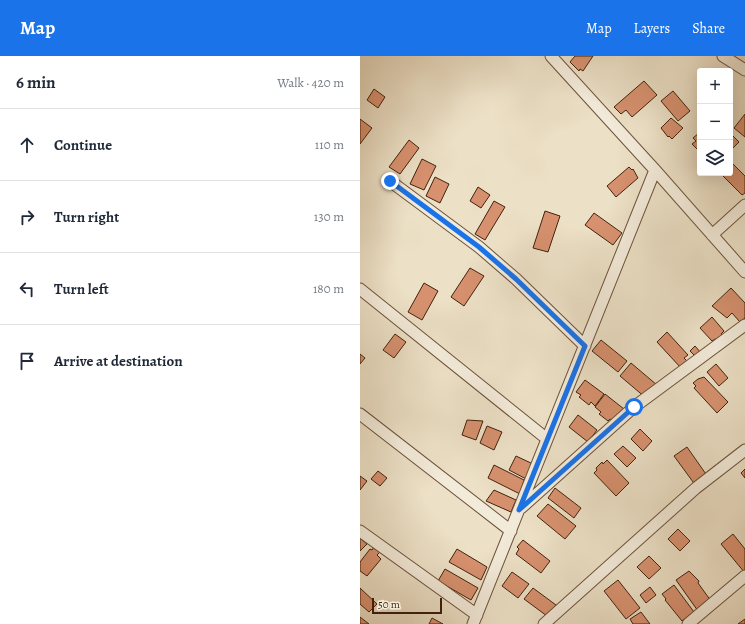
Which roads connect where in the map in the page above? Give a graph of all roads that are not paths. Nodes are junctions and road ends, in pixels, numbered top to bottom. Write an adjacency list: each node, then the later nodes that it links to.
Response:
1 (550, 56): 4 (street)
2 (723, 56): 3 (street)
3 (745, 70)
4 (655, 170): 7 (street); 11 (street)
5 (390, 181): 11 (street)
6 (745, 205): 7 (street)
7 (712, 235): 8 (street)
8 (745, 272)
9 (360, 289): 13 (street)
10 (745, 325): 15 (street)
11 (585, 346): 13 (street)
12 (360, 414): 17 (street)
13 (547, 439): 15 (street)
14 (745, 450): 20 (street)
15 (519, 510): 17 (street)
16 (360, 531): 19 (street)
17 (511, 531): 19 (street)
18 (745, 576): 21 (street)
19 (475, 620)
20 (544, 624)
21 (688, 624)

